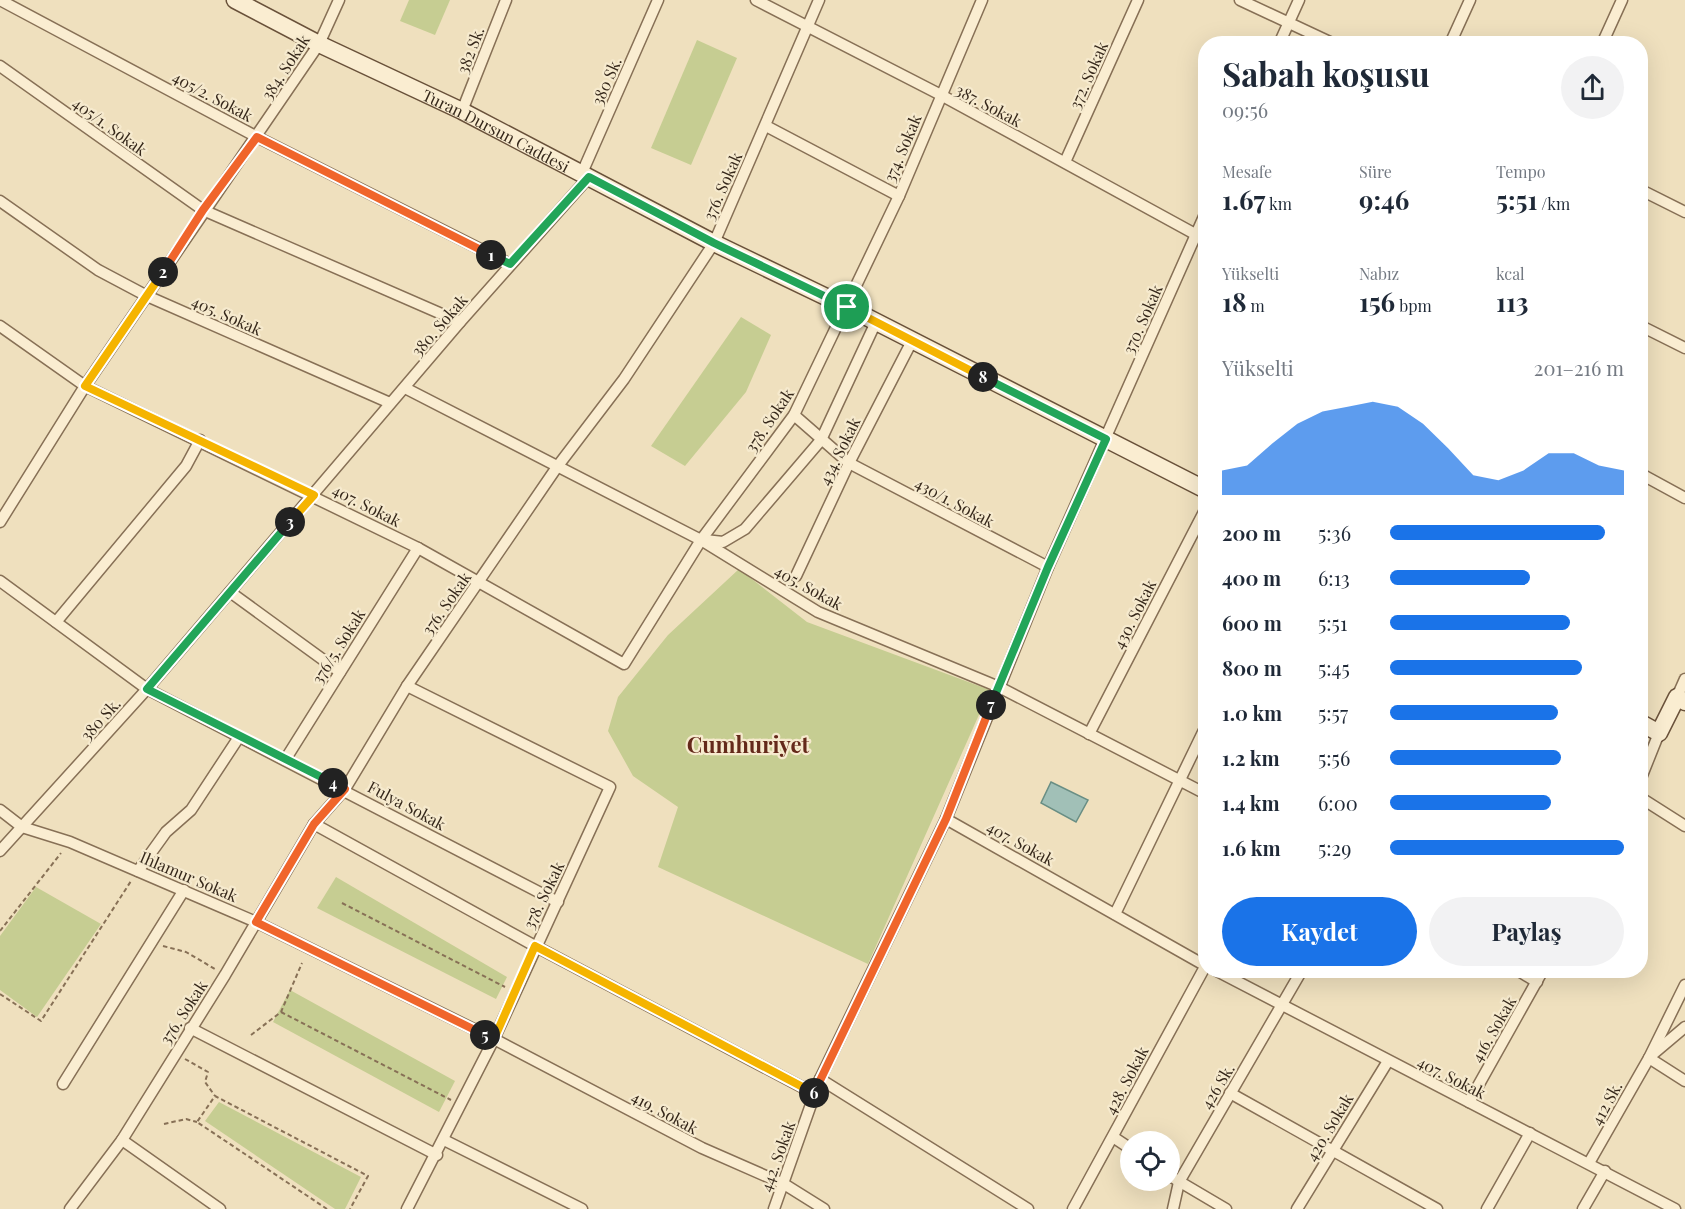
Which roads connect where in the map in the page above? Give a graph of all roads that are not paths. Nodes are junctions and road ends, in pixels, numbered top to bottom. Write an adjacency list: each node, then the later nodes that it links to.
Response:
1 (0, 0): 25 (street, 405/2. Sokak)
2 (235, 0): 20 (street, Turan Dursun Caddesi)
3 (339, 0): 20 (street, 384. Sokak)
4 (506, 0): 23 (street, 382 Sk.)
5 (658, 0): 27 (street, 380 Sk.)
6 (756, 0): 15 (street, 387. Sokak)
7 (819, 0): 15 (street, 376. Sokak)
8 (982, 0): 22 (street, 374. Sokak)
9 (1138, 0): 26 (street, 372. Sokak)
10 (1240, 0): 14 (street)
11 (1299, 0): 14 (street)
12 (1470, 0): 18 (street)
13 (1622, 0): 19 (street)
14 (1288, 23): 16 (street); 17 (street)
15 (808, 26): 22 (street, 387. Sokak); 24 (street, 376. Sokak)
16 (1282, 36)
17 (1316, 36)
18 (1454, 36)
19 (1606, 36)
20 (319, 44): 23 (street, Turan Dursun Caddesi); 25 (street, 384. Sokak)
21 (0, 66): 31 (street, 405/1. Sokak)
22 (941, 95): 26 (street, 387. Sokak); 29 (street, 374. Sokak)
23 (462, 111): 27 (street, Turan Dursun Caddesi)
24 (766, 126): 29 (street); 34 (street, 376. Sokak)
25 (257, 137): 31 (street, 384. Sokak); 36 (street, 405/2. Sokak)
26 (1065, 162): 33 (street, 387. Sokak)
27 (586, 175): 34 (street, Turan Dursun Caddesi); 36 (street, 380. Sokak)
28 (1648, 194): 32 (street)
29 (899, 196): 38 (street, 374. Sokak)
30 (0, 201): 37 (street, 405. Sokak)
31 (203, 210): 37 (street, 384. Sokak); 39 (street, 405/1. Sokak)
32 (1685, 212)
33 (1198, 236)
34 (714, 243): 38 (street, Turan Dursun Caddesi); 53 (street, 376. Sokak)
35 (1198, 244): 49 (street, 370. Sokak)
36 (510, 264): 39 (street, 380. Sokak)
37 (147, 296): 45 (street, 384. Sokak); 47 (street, 405. Sokak)
38 (847, 307): 40 (street, Turan Dursun Caddesi); 48 (street, 378. Sokak)
39 (460, 322): 46 (street, 380. Sokak)
40 (876, 322): 43 (street, Turan Dursun Caddesi); 51 (street)
41 (0, 326): 45 (street, 407. Sokak)
42 (1648, 330): 44 (street)
43 (912, 341): 49 (street, Turan Dursun Caddesi); 52 (street, 434. Sokak)
44 (1685, 348)
45 (85, 386): 50 (street, 407. Sokak); 58 (street, 384. Sokak)
46 (405, 388): 47 (street, 380. Sokak); 53 (street, 405. Sokak)
47 (390, 403): 56 (street, 380. Sokak)
48 (794, 415): 51 (street, 430/1. Sokak); 60 (street, 378. Sokak)
49 (1106, 439): 55 (street, Turan Dursun Caddesi); 62 (street, 370. Sokak)
50 (200, 440): 56 (street, 407. Sokak); 67 (street)
51 (821, 440): 52 (street, 430/1. Sokak); 60 (street)
52 (849, 463): 62 (street, 430/1. Sokak); 63 (street, 434. Sokak)
53 (558, 467): 60 (street, 405. Sokak); 64 (street, 376. Sokak)
54 (1648, 478): 57 (street)
55 (1198, 486)
56 (314, 495): 61 (street, 407. Sokak); 66 (street, 380 Sk.)
57 (1685, 498)
58 (0, 522)
59 (1198, 523): 77 (street, 430. Sokak)
60 (701, 540): 68 (street, 378. Sokak); 72 (street, 405. Sokak)
61 (417, 548): 64 (street, 407. Sokak); 69 (street, 376/5. Sokak)
62 (1048, 567): 72 (street, 442. Sokak)
63 (796, 576)
64 (479, 580): 68 (street, 407. Sokak); 71 (street, 376. Sokak)
65 (0, 581): 67 (street, Fulya Sokak)
66 (230, 592): 69 (street); 73 (street, 380 Sk.)
67 (56, 622): 73 (street, Fulya Sokak)
68 (624, 664)
69 (340, 672): 80 (street, 376/5. Sokak)
70 (1685, 679): 74 (street)
71 (407, 686): 83 (street, 376. Sokak); 94 (street, 378. Sokak)
72 (999, 687): 77 (street, 405. Sokak); 87 (street, 442. Sokak)
73 (147, 689): 78 (street, Fulya Sokak); 90 (street, 380 Sk.)
74 (1681, 699): 76 (street)
75 (1648, 727): 76 (street)
76 (1659, 733): 81 (street)
77 (1089, 734): 82 (street, 405. Sokak)
78 (239, 737): 80 (street, Fulya Sokak); 92 (street)
79 (1198, 741): 82 (street)
80 (285, 760): 83 (street, Fulya Sokak)
81 (1648, 760)
82 (1179, 778): 84 (street, 405. Sokak); 95 (street)
83 (345, 789): 88 (street, 376. Sokak); 94 (street, Fulya Sokak)
84 (1198, 789)
85 (1648, 802): 89 (street)
86 (0, 810): 90 (street, Ihlamur Sokak)
87 (946, 819): 95 (street, 407. Sokak); 112 (street, 442. Sokak)
88 (314, 824): 96 (street, 376. Sokak); 97 (street)
89 (1685, 826)
90 (22, 827): 91 (street, 380 Sk.); 92 (street, Ihlamur Sokak)
91 (0, 851)
92 (138, 871): 93 (street, Ihlamur Sokak)
93 (184, 890): 96 (street, Ihlamur Sokak); 114 (street)
94 (558, 902): 97 (street, 378. Sokak)
95 (1115, 914): 98 (street, 407. Sokak)
96 (256, 922): 108 (street, 376. Sokak); 109 (street, Ihlamur Sokak)
97 (535, 946): 109 (street, 378. Sokak); 116 (street)
98 (1198, 961)
99 (1199, 978): 119 (street, 428. Sokak)
100 (1230, 978): 106 (street, 407. Sokak)
101 (1298, 978): 106 (street, 426 Sk.)
102 (1531, 978): 104 (street)
103 (1540, 978): 104 (street, 416. Sokak)
104 (1538, 982): 117 (street, 416. Sokak)
105 (1685, 985): 110 (street, 412 Sk.)
106 (1283, 1007): 111 (street, 407. Sokak); 115 (street, 426 Sk.)
107 (1685, 1027): 110 (street)
108 (190, 1028): 120 (street, 376. Sokak); 124 (street)
109 (494, 1039): 121 (street, 378. Sokak); 129 (street, 419. Sokak)
110 (1649, 1058): 113 (street); 125 (street, 412 Sk.)
111 (1388, 1061): 117 (street, 407. Sokak); 123 (street, 420. Sokak)
112 (820, 1079): 116 (street, 442. Sokak); 137 (street)
113 (1685, 1081)
114 (63, 1084)
115 (1230, 1093): 123 (street); 126 (street, 426 Sk.)
116 (815, 1094): 129 (street, 442. Sokak)
117 (1469, 1102): 118 (street, 407. Sokak)
118 (1530, 1133): 125 (street, 407. Sokak); 143 (street)
119 (1113, 1137): 122 (street); 138 (street, 428. Sokak)
120 (122, 1140): 131 (street, 376. Sokak); 132 (street)
121 (444, 1140): 124 (street, 378. Sokak); 134 (street)
122 (1120, 1142)
123 (1332, 1151): 141 (street, 420. Sokak); 142 (street)
124 (437, 1155): 133 (street, 378. Sokak)
125 (1589, 1163): 127 (street, 407. Sokak)
126 (1180, 1170)
127 (1605, 1171): 144 (street); 145 (street, 407. Sokak)
128 (1180, 1182): 140 (street)
129 (784, 1184): 135 (street, 442. Sokak); 136 (street, 419. Sokak)
130 (1174, 1191): 139 (street, 426 Sk.)
131 (70, 1209)
132 (220, 1209)
133 (408, 1209)
134 (582, 1209)
135 (774, 1209)
136 (824, 1209)
137 (1028, 1209)
138 (1074, 1209)
139 (1173, 1209)
140 (1226, 1209)
141 (1297, 1209)
142 (1437, 1209)
143 (1487, 1209)
144 (1583, 1209)
145 (1675, 1209)

